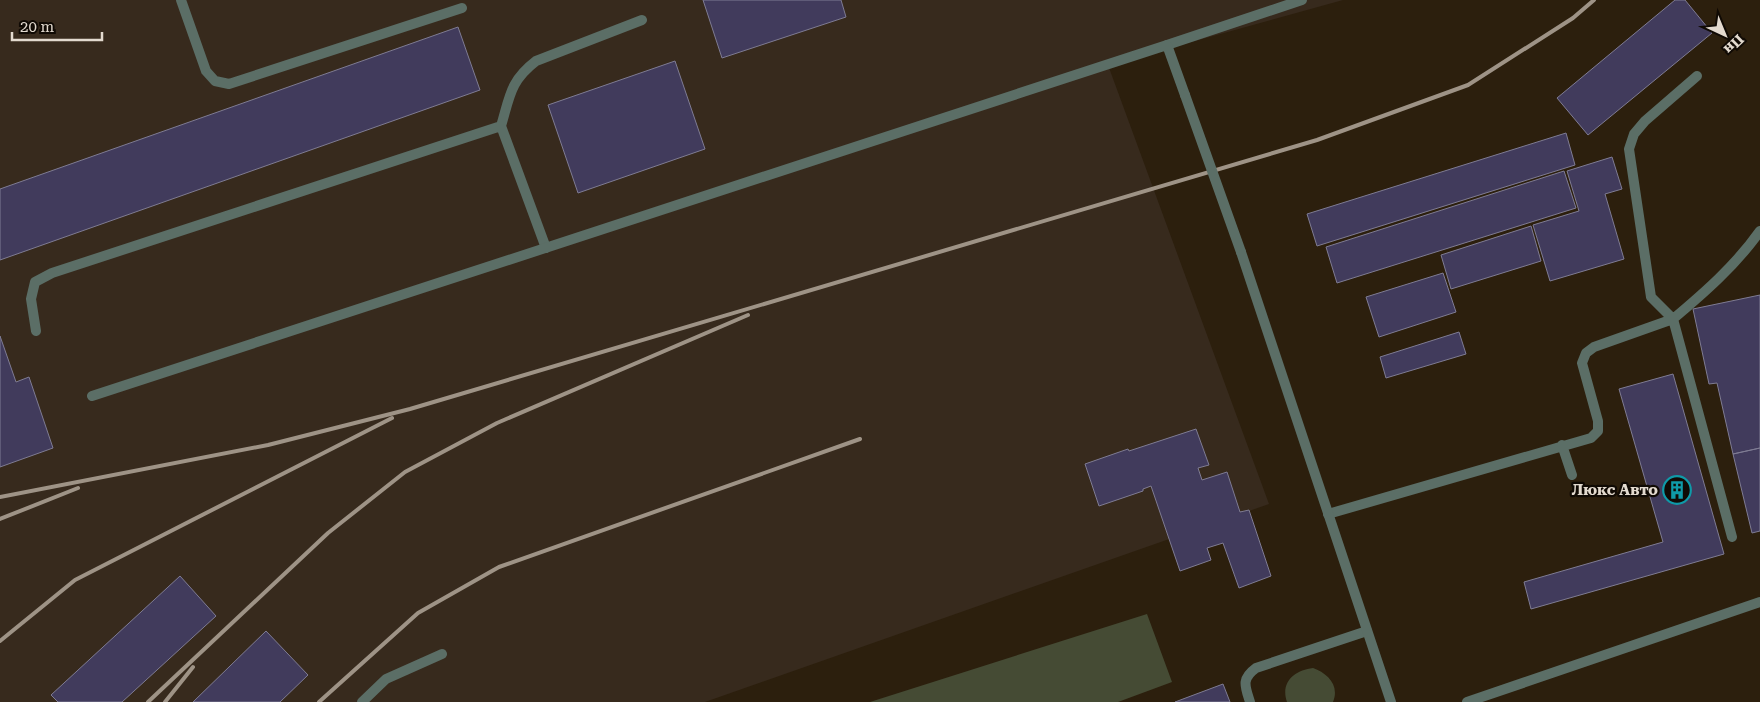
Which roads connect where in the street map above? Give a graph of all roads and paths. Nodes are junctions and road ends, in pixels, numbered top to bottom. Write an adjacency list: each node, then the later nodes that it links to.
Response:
1 (181, 0): 3 (street)
2 (1302, 0): 5 (street)
3 (462, 8)
4 (642, 20): 7 (street)
5 (1167, 45): 9 (street); 15 (street, bridge)
6 (1697, 76): 10 (street)
7 (501, 126): 9 (street); 11 (street)
8 (1760, 231): 10 (street)
9 (546, 248): 12 (street)
10 (1673, 320): 13 (street); 16 (street)
11 (36, 331)
12 (92, 396)
13 (1562, 445): 14 (street); 15 (street)
14 (1572, 475)
15 (1328, 514): 18 (street)
16 (1732, 537)
17 (1760, 602): 23 (street)
18 (1367, 631): 21 (street); 22 (street)
19 (442, 654): 20 (street)
20 (362, 702)
21 (1250, 702)
22 (1391, 702)
23 (1467, 702)

